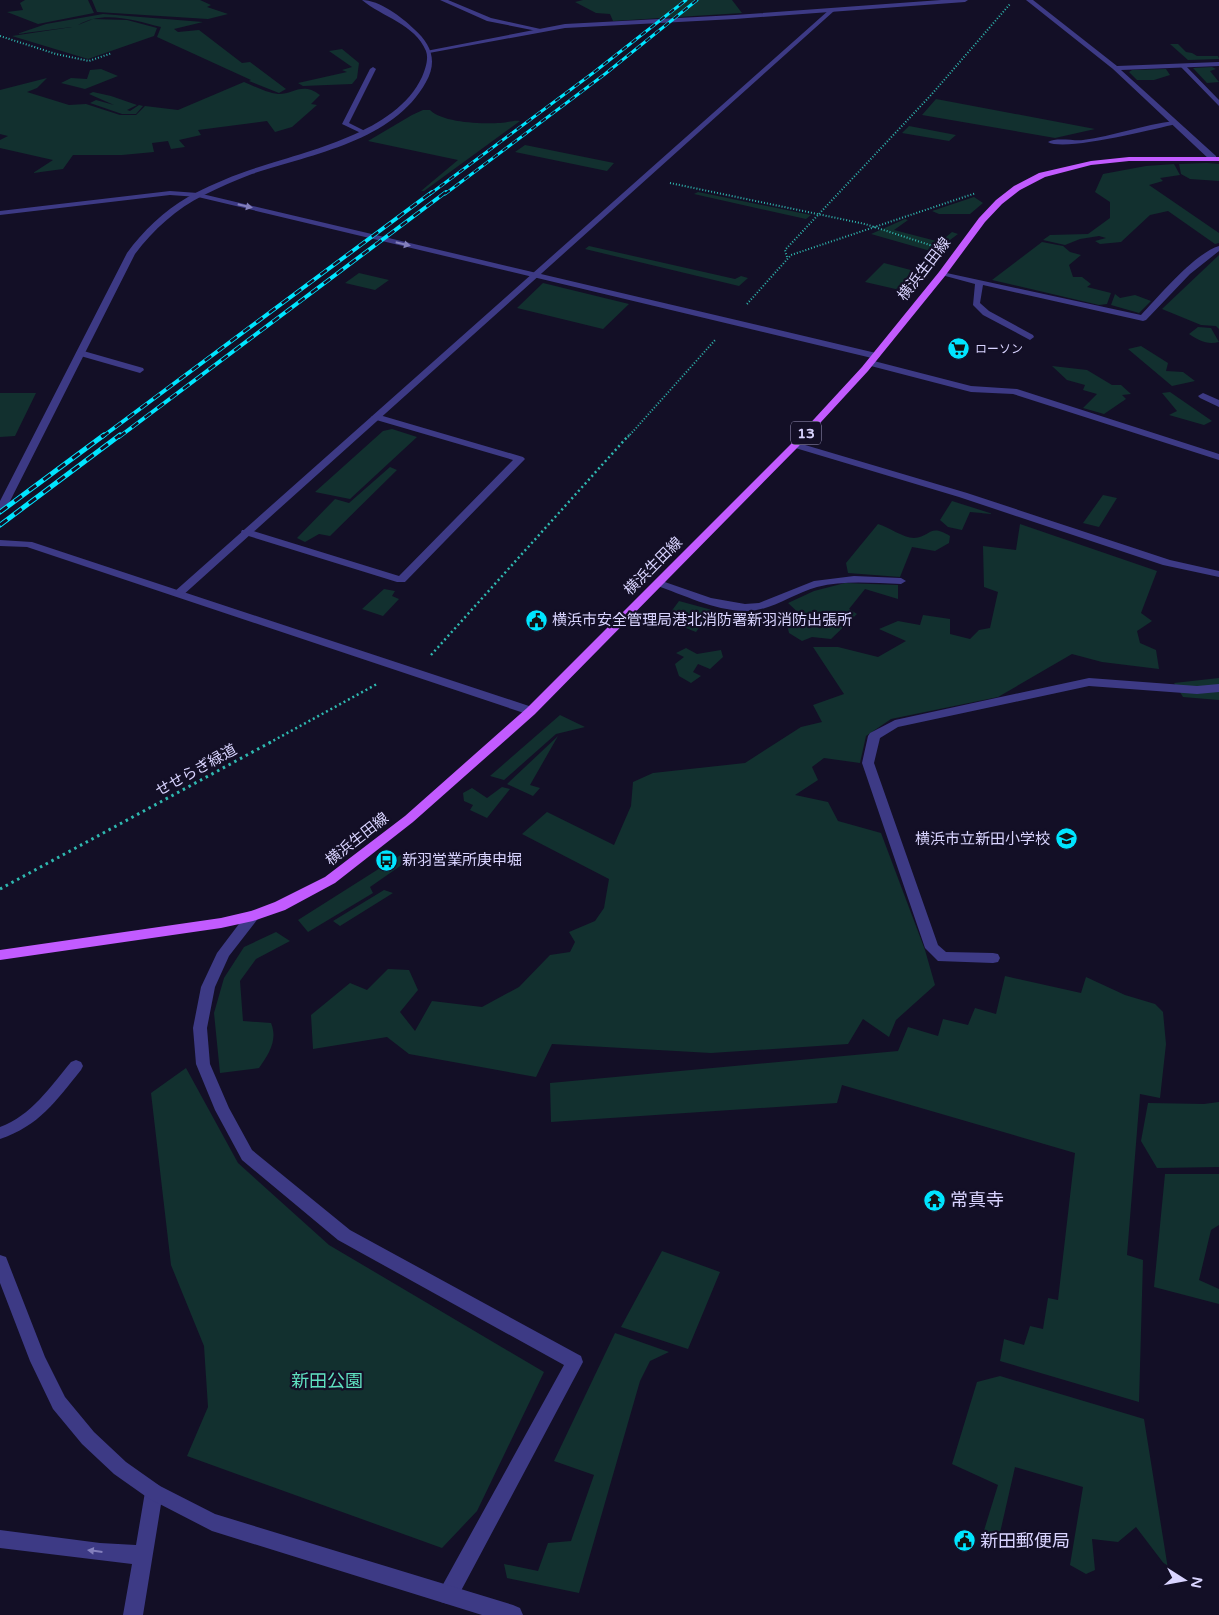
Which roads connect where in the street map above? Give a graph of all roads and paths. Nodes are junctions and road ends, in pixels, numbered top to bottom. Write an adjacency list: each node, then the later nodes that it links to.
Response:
1 (365, 0): 10 (street)
2 (443, 0): 7 (street)
3 (966, 0): 6 (street)
4 (1014, 0): 23 (path)
5 (1029, 0): 13 (street)
6 (831, 10): 7 (street); 20 (street)
7 (542, 30): 10 (street)
8 (0, 36): 9 (path)
9 (112, 52)
10 (429, 52): 17 (street)
11 (1219, 64): 12 (street)
12 (1182, 65): 13 (street); 15 (street)
13 (1114, 68): 16 (street)
14 (373, 69): 17 (street)
15 (1219, 104)
16 (1174, 123): 18 (street); 19 (street)
17 (363, 132): 21 (street)
18 (1052, 142)
19 (1216, 158): 25 (main road, 横浜生田線 / 13)
20 (645, 178): 23 (path); 28 (street)
21 (198, 195): 22 (street); 28 (street, one-way to 28); 31 (street)
22 (0, 212)
23 (820, 214): 25 (path); 26 (path)
24 (1219, 248): 29 (street)
25 (957, 253): 27 (main road, 横浜生田線 / 13)
26 (787, 257)
27 (942, 274): 29 (street); 32 (main road, 横浜生田線 / 13)
28 (534, 275): 32 (street); 36 (street)
29 (979, 282): 30 (street)
30 (1030, 337)
31 (80, 353): 33 (street); 39 (street)
32 (873, 360): 37 (main road, 横浜生田線 / 13); 38 (street)
33 (140, 370)
34 (1203, 396): 35 (street)
35 (1219, 404)
36 (376, 416): 40 (street); 40 (street)
37 (795, 444): 42 (street); 44 (main road, 横浜生田線 / 13)
38 (1218, 455)
39 (0, 511)
40 (246, 532): 45 (street)
41 (0, 543): 45 (street)
42 (1219, 574)
43 (901, 581): 44 (street)
44 (659, 583): 48 (main road, 横浜生田線 / 13)
45 (178, 594): 46 (street)
46 (403, 670): 48 (street); 49 (path, せせらぎ緑道)
47 (1219, 688): 52 (street)
48 (531, 712): 50 (main road, 横浜生田線 / 13)
49 (0, 889)
50 (253, 916): 51 (main road, 横浜生田線 / 13); 59 (street)
51 (0, 955)
52 (993, 958)
53 (76, 1066): 54 (street)
54 (0, 1133)
55 (0, 1262): 56 (street)
56 (154, 1492): 58 (street); 59 (street)
57 (0, 1539): 58 (street, one-way to 57)
58 (143, 1555): 60 (street)
59 (448, 1595): 61 (street)
60 (133, 1615)
61 (513, 1615)

